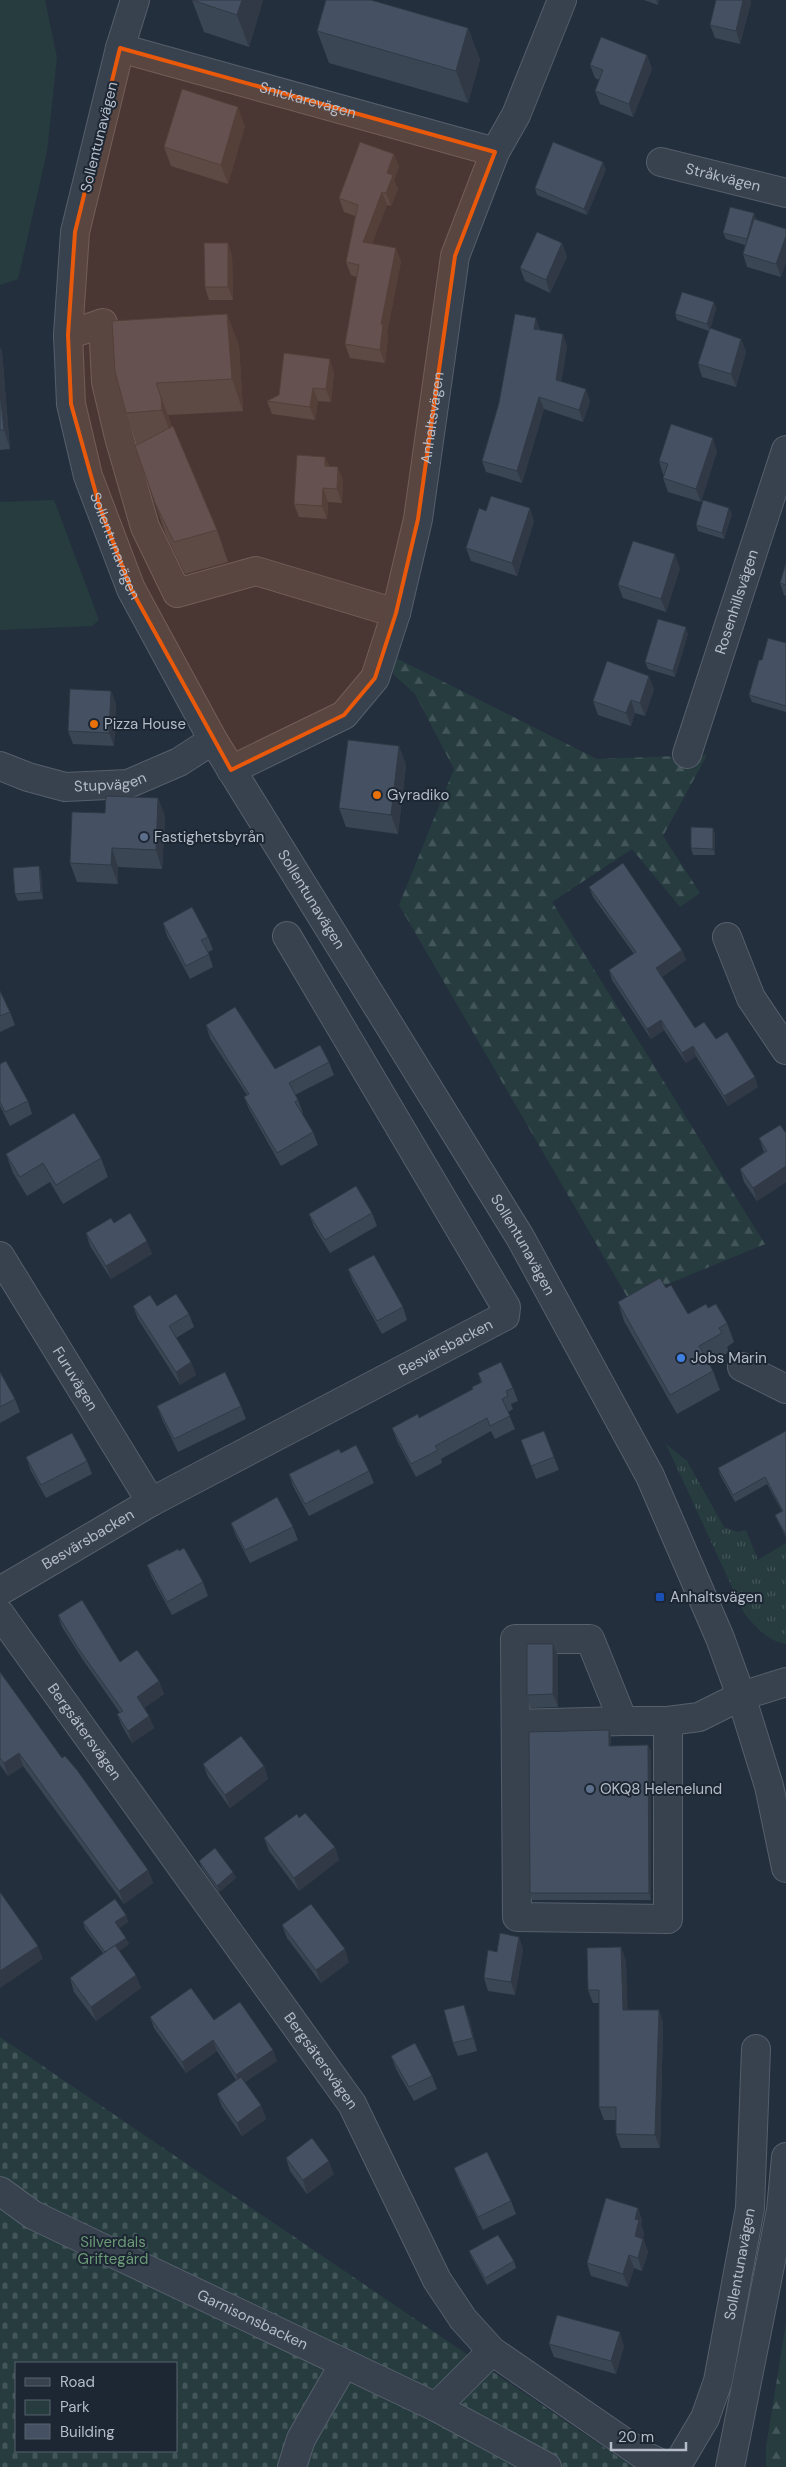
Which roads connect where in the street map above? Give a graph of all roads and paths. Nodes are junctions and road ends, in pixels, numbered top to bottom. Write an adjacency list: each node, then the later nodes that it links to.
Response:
1 (135, 0): 3 (street, Sollentunavägen)
2 (562, 0): 4 (street, Anhaltsvägen)
3 (120, 48): 4 (street, Snickarevägen); 7 (street, Sollentunavägen)
4 (495, 152): 9 (street, Anhaltsvägen)
5 (661, 162): 6 (street, Stråkvägen)
6 (786, 193)
7 (68, 335): 9 (street); 10 (street, Sollentunavägen)
8 (786, 450): 11 (street, Rosenhillsvägen)
9 (396, 614): 13 (street, Anhaltsvägen)
10 (213, 740): 12 (street, Stupvägen); 13 (street, Sollentunavägen)
11 (687, 754)
12 (0, 766)
13 (231, 770): 24 (street, Sollentunavägen)
14 (287, 936): 20 (street, Besvärsbacken)
15 (727, 937): 16 (street)
16 (786, 1050)
17 (0, 1256): 20 (street, Furuvägen)
18 (742, 1367): 19 (street)
19 (786, 1389)
20 (151, 1502): 21 (street, Besvärsbacken)
21 (0, 1591)
22 (0, 1614): 32 (street, Bergsätersvägen)
23 (786, 1682): 24 (street)
24 (741, 1696): 26 (street); 28 (street, Sollentunavägen)
25 (622, 1721): 26 (street); 27 (street); 27 (street)
26 (668, 1721): 27 (street)
27 (516, 1724)
28 (786, 1868)
29 (756, 2049): 38 (street, Sollentunavägen)
30 (786, 2157): 39 (street, Sollentunavägen)
31 (0, 2191): 33 (street, Garnisonsbacken)
32 (492, 2351): 34 (street); 37 (street, Bergsätersvägen)
33 (344, 2364): 34 (street, Garnisonsbacken); 35 (street)
34 (436, 2408): 36 (street, Garnisonsbacken)
35 (292, 2467)
36 (547, 2467)
37 (670, 2467)
38 (676, 2467)
39 (730, 2467)

